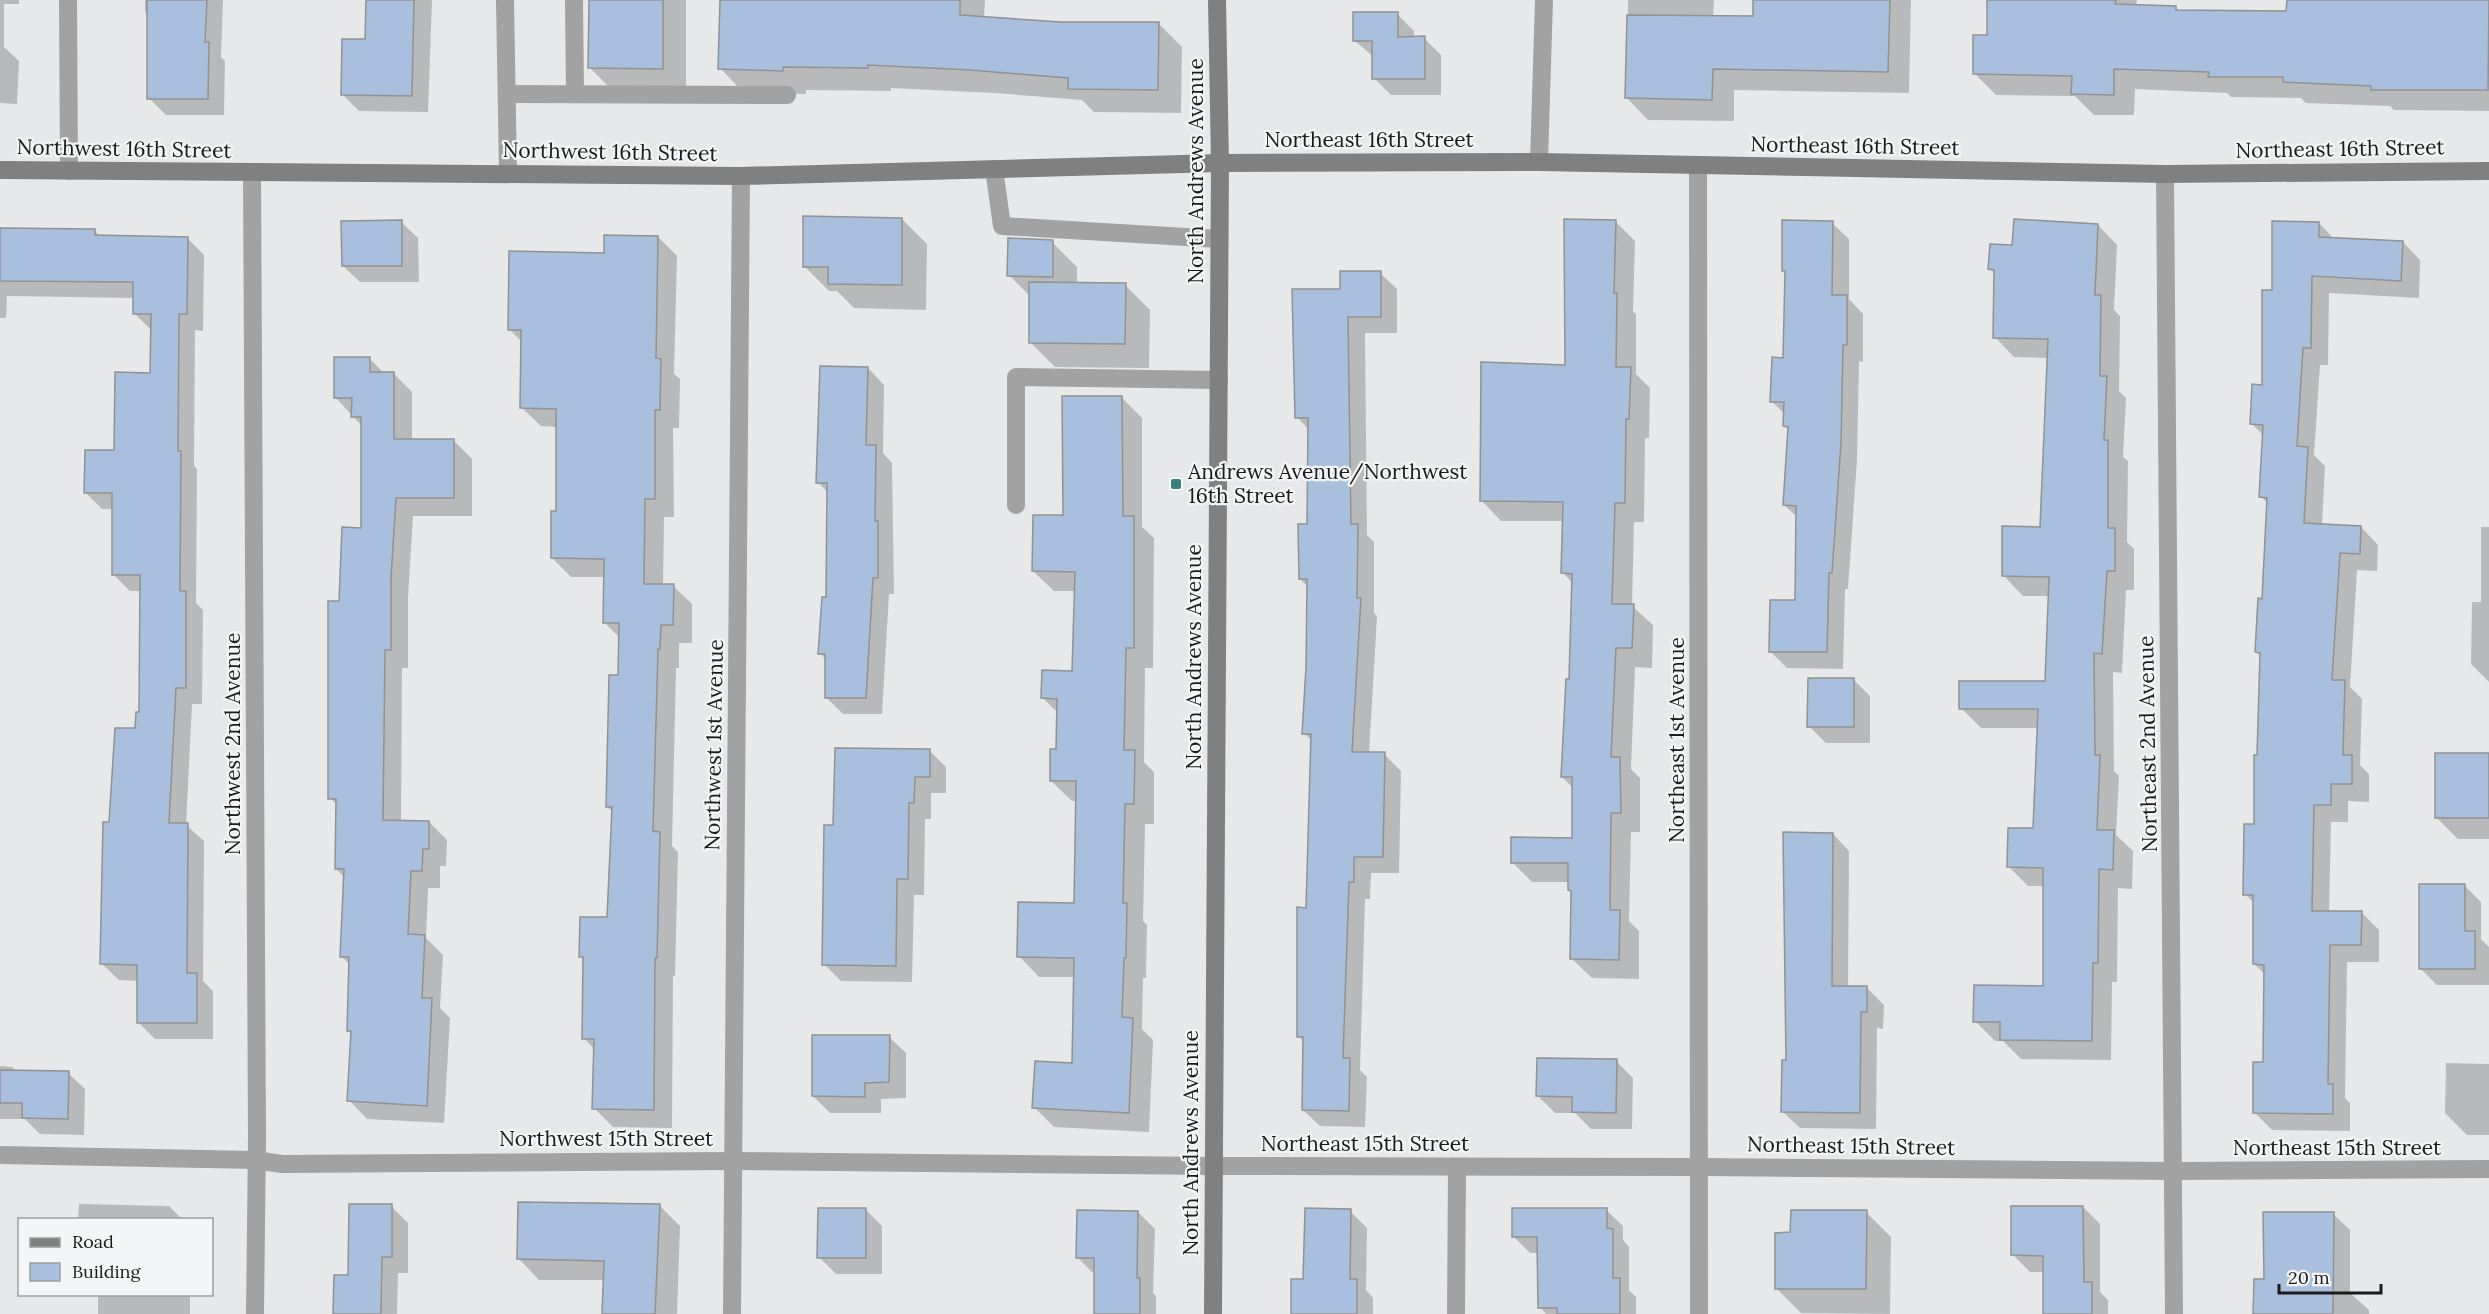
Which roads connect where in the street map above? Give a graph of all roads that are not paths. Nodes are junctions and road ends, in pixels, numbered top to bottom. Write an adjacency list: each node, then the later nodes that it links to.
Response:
1 (68, 0): 14 (street)
2 (505, 0): 6 (street)
3 (574, 0): 7 (street)
4 (1216, 0): 10 (street, North Andrews Avenue)
5 (1544, 0): 9 (street)
6 (507, 94): 7 (street); 16 (street)
7 (575, 94): 8 (street)
8 (787, 94)
9 (1539, 162): 10 (street, Northeast 16th Street); 11 (street, Northeast 16th Street)
10 (1220, 163): 12 (street, Northwest 16th Street); 20 (street, North Andrews Avenue)
11 (1698, 166): 18 (street, Northeast 16th Street); 28 (street, Northeast 1st Avenue)
12 (994, 169): 19 (street, Northwest 16th Street); 20 (street)
13 (0, 170): 14 (street, Northwest 16th Street)
14 (69, 171): 17 (street, Northwest 16th Street)
15 (2489, 171): 18 (street, Northeast 16th Street)
16 (508, 172): 17 (street, Northwest 16th Street); 19 (street, Northwest 16th Street)
17 (252, 173): 24 (street, Northwest 2nd Avenue)
18 (2165, 174): 30 (street, Northeast 2nd Avenue)
19 (741, 176): 25 (street, Northwest 1st Avenue)
20 (1219, 239): 21 (street, North Andrews Avenue)
21 (1219, 380): 22 (street); 26 (street, North Andrews Avenue)
22 (1016, 505)
23 (0, 1155): 24 (street, Northwest 15th Street)
24 (255, 1160): 25 (street, Northwest 15th Street); 31 (street, Northwest 2nd Avenue)
25 (732, 1161): 26 (street, Northwest 15th Street); 32 (street, Northwest 1st Avenue)
26 (1213, 1166): 27 (street, Northeast 15th Street); 33 (street, North Andrews Avenue)
27 (1457, 1167): 28 (street, Northeast 15th Street); 34 (street)
28 (1701, 1167): 30 (street, Northeast 15th Street); 35 (street, Northeast 1st Avenue)
29 (2489, 1169): 30 (street, Northeast 15th Street)
30 (2175, 1171): 36 (street, Northeast 2nd Avenue)
31 (255, 1314)
32 (732, 1314)
33 (1213, 1314)
34 (1456, 1314)
35 (1699, 1314)
36 (2174, 1314)

